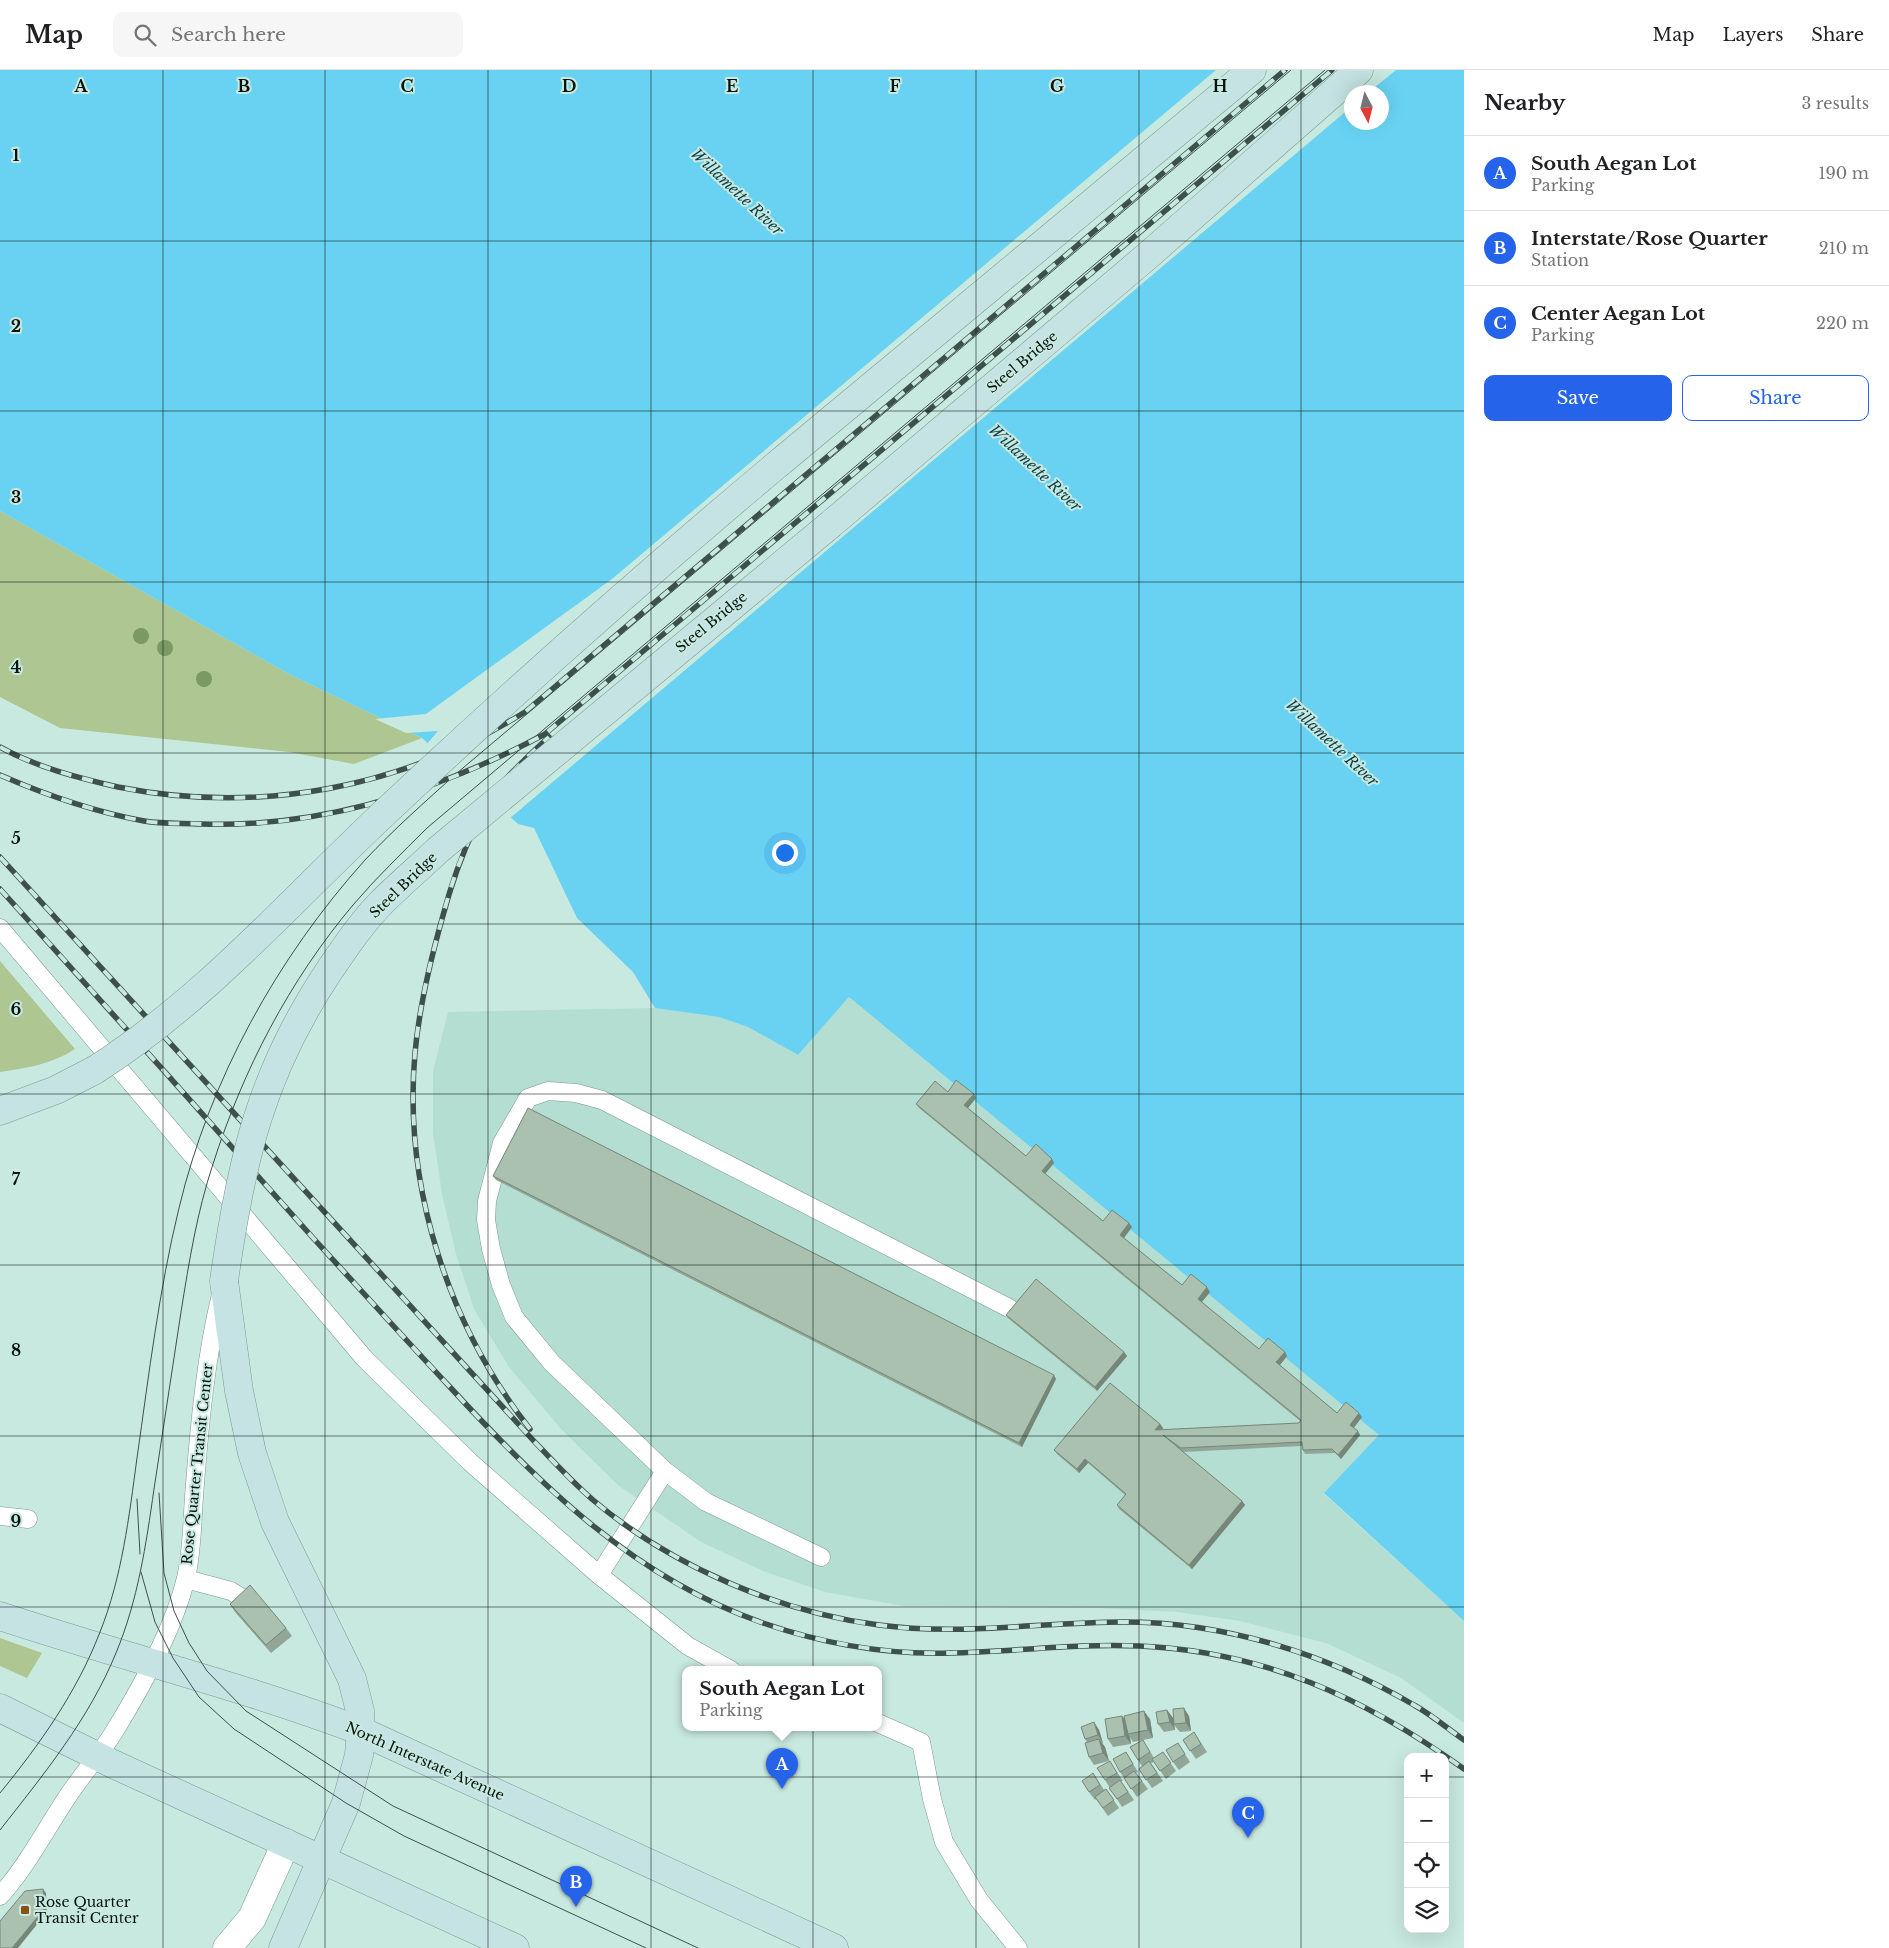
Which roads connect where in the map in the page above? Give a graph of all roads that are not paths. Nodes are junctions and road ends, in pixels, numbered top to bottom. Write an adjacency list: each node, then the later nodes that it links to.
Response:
1 (1252, 70): 4 (main road, bridge)
2 (1358, 70): 5 (main road, Steel Bridge, bridge)
3 (0, 928): 11 (lane)
4 (0, 1111)
5 (224, 1281): 12 (lane, Rose Quarter Transit Center); 19 (main road, Steel Bridge)
6 (1009, 1308): 7 (lane)
7 (665, 1472): 10 (lane); 11 (lane)
8 (0, 1516): 9 (lane)
9 (28, 1519)
10 (821, 1557)
11 (599, 1575): 16 (lane)
12 (186, 1579): 13 (lane); 15 (lane, Rose Quarter Transit Center)
13 (242, 1598)
14 (0, 1616): 15 (main road, North Interstate Avenue)
15 (152, 1664): 19 (main road, North Interstate Avenue); 20 (lane, Rose Quarter Transit Center)
16 (724, 1666)
17 (0, 1708): 20 (main road)
18 (882, 1725): 28 (lane)
19 (361, 1731): 22 (main road, Steel Bridge); 27 (main road, North Interstate Avenue)
20 (97, 1756): 21 (main road); 23 (lane, Rose Quarter Transit Center)
21 (286, 1843): 22 (main road); 24 (street)
22 (321, 1859): 25 (main road, Steel Bridge); 26 (main road)
23 (0, 1896)
24 (227, 1948)
25 (283, 1948)
26 (515, 1948)
27 (834, 1948)
28 (1018, 1948)

